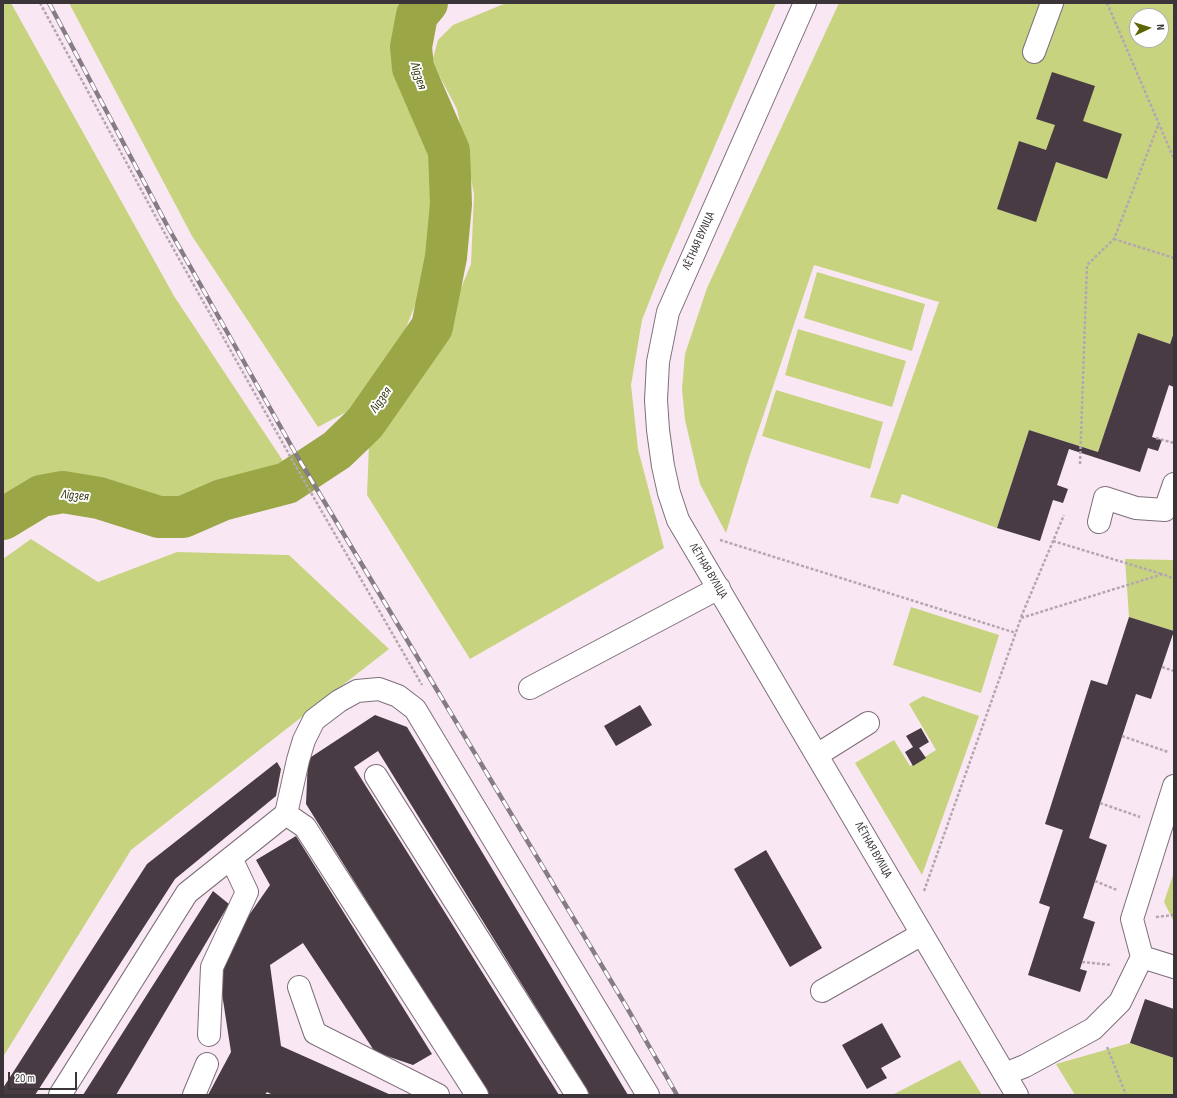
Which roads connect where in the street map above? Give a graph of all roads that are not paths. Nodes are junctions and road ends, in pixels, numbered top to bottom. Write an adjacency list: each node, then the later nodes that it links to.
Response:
1 (804, 3): 6 (street, ЛЁТНАЯ ВУЛІЦА)
2 (1052, 3): 3 (street)
3 (1034, 52)
4 (1174, 484): 5 (street)
5 (1099, 522)
6 (719, 588): 7 (street); 9 (street, ЛЁТНАЯ ВУЛІЦА)
7 (530, 688)
8 (868, 723): 9 (street)
9 (817, 755): 14 (street, ЛЁТНАЯ ВУЛІЦА)
10 (376, 776): 26 (street)
11 (1174, 786): 15 (street)
12 (286, 814): 13 (street); 25 (street); 27 (street)
13 (231, 858): 19 (street); 22 (street)
14 (922, 934): 18 (street); 21 (street, ЛЁТНАЯ ВУЛІЦА)
15 (1142, 958): 16 (street); 21 (street)
16 (1174, 967)
17 (299, 987): 24 (street)
18 (822, 991)
19 (209, 1036)
20 (207, 1064): 23 (street)
21 (1005, 1074): 28 (street, ЛЁТНАЯ ВУЛІЦА)
22 (60, 1095)
23 (194, 1095)
24 (438, 1095)
25 (477, 1095)
26 (577, 1095)
27 (648, 1095)
28 (1017, 1095)

